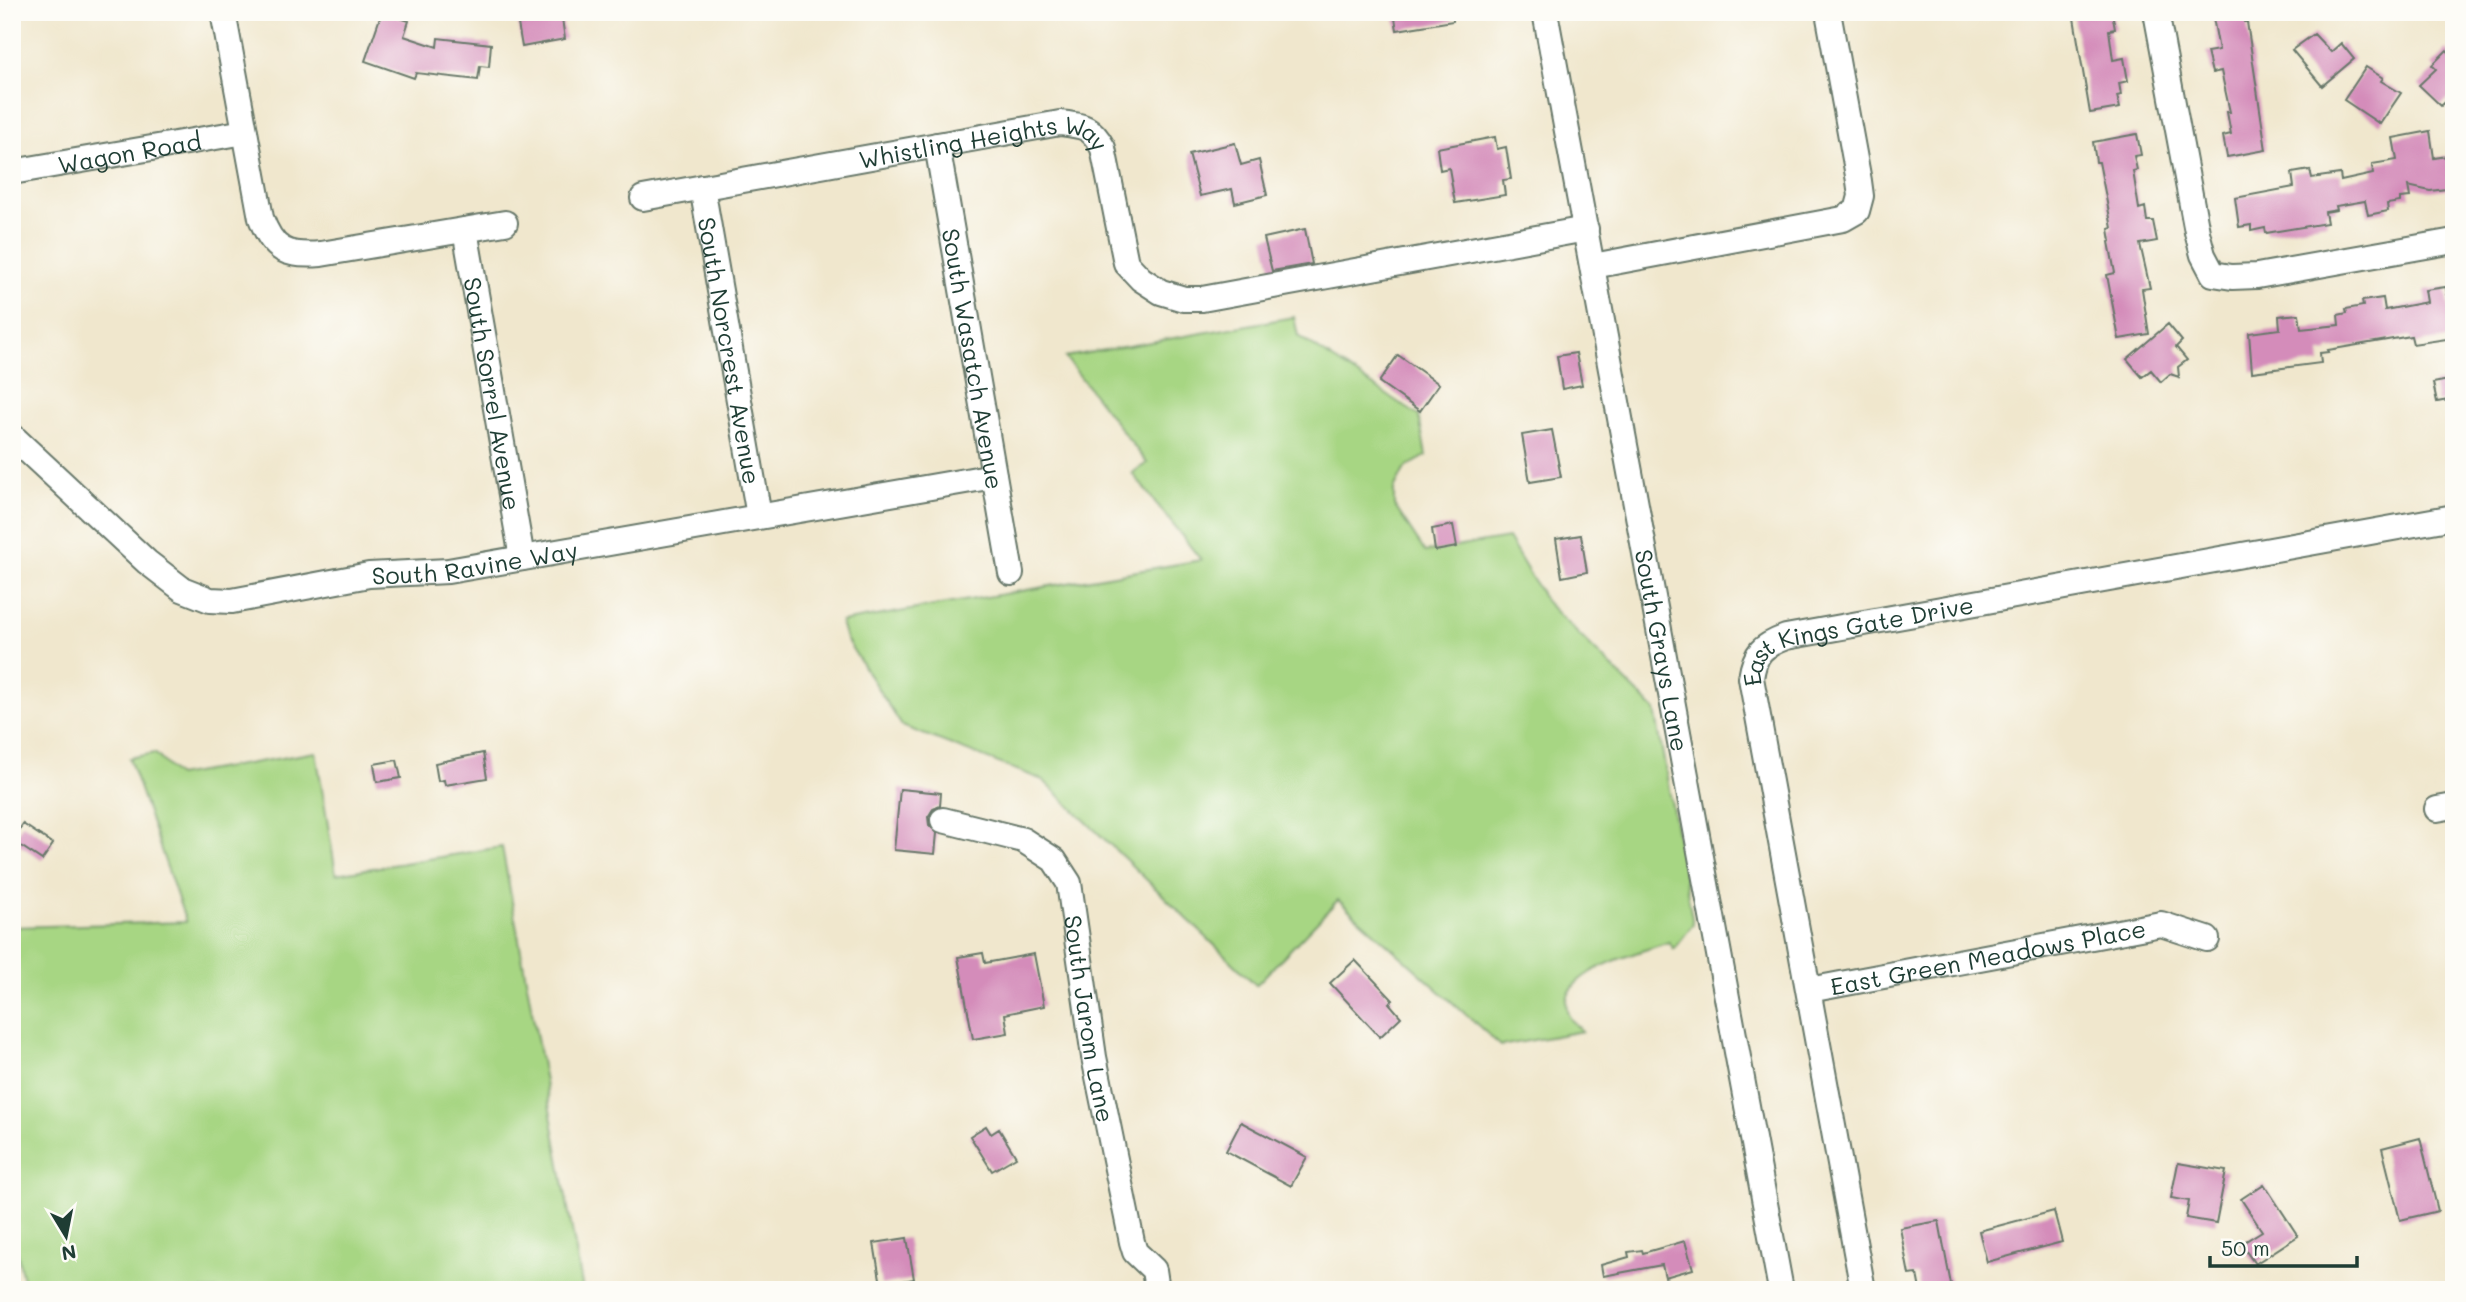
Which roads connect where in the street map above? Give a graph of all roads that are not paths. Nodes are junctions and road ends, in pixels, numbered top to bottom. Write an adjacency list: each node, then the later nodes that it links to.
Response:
1 (223, 12): 5 (street)
2 (1545, 12): 11 (street, South Grays Lane)
3 (1828, 12): 14 (street)
4 (2156, 12): 13 (street)
5 (245, 132): 7 (street, Wagon Road); 12 (street)
6 (937, 145): 8 (street, Whistling Heights Way); 11 (street, Whistling Heights Way); 16 (street, South Wasatch Avenue)
7 (12, 172)
8 (702, 187): 9 (street, Whistling Heights Way); 17 (street, South Norcrest Avenue)
9 (643, 198)
10 (505, 223): 12 (street)
11 (1586, 229): 14 (street, South Grays Lane)
12 (464, 230): 19 (street, South Sorrel Avenue)
13 (2454, 241)
14 (1593, 266): 25 (street, South Grays Lane)
15 (12, 436): 19 (street, South Ravine Way)
16 (994, 476): 17 (street, South Ravine Way); 20 (street, South Wasatch Avenue)
17 (760, 516): 19 (street, South Ravine Way)
18 (2454, 517): 23 (street, East Kings Gate Drive)
19 (522, 558)
20 (1010, 573)
21 (943, 820): 24 (street, South Jarom Lane)
22 (2207, 939): 23 (street, East Green Meadows Place)
23 (1809, 990): 26 (street, East Kings Gate Drive)
24 (1157, 1290)
25 (1781, 1290)
26 (1863, 1290)

